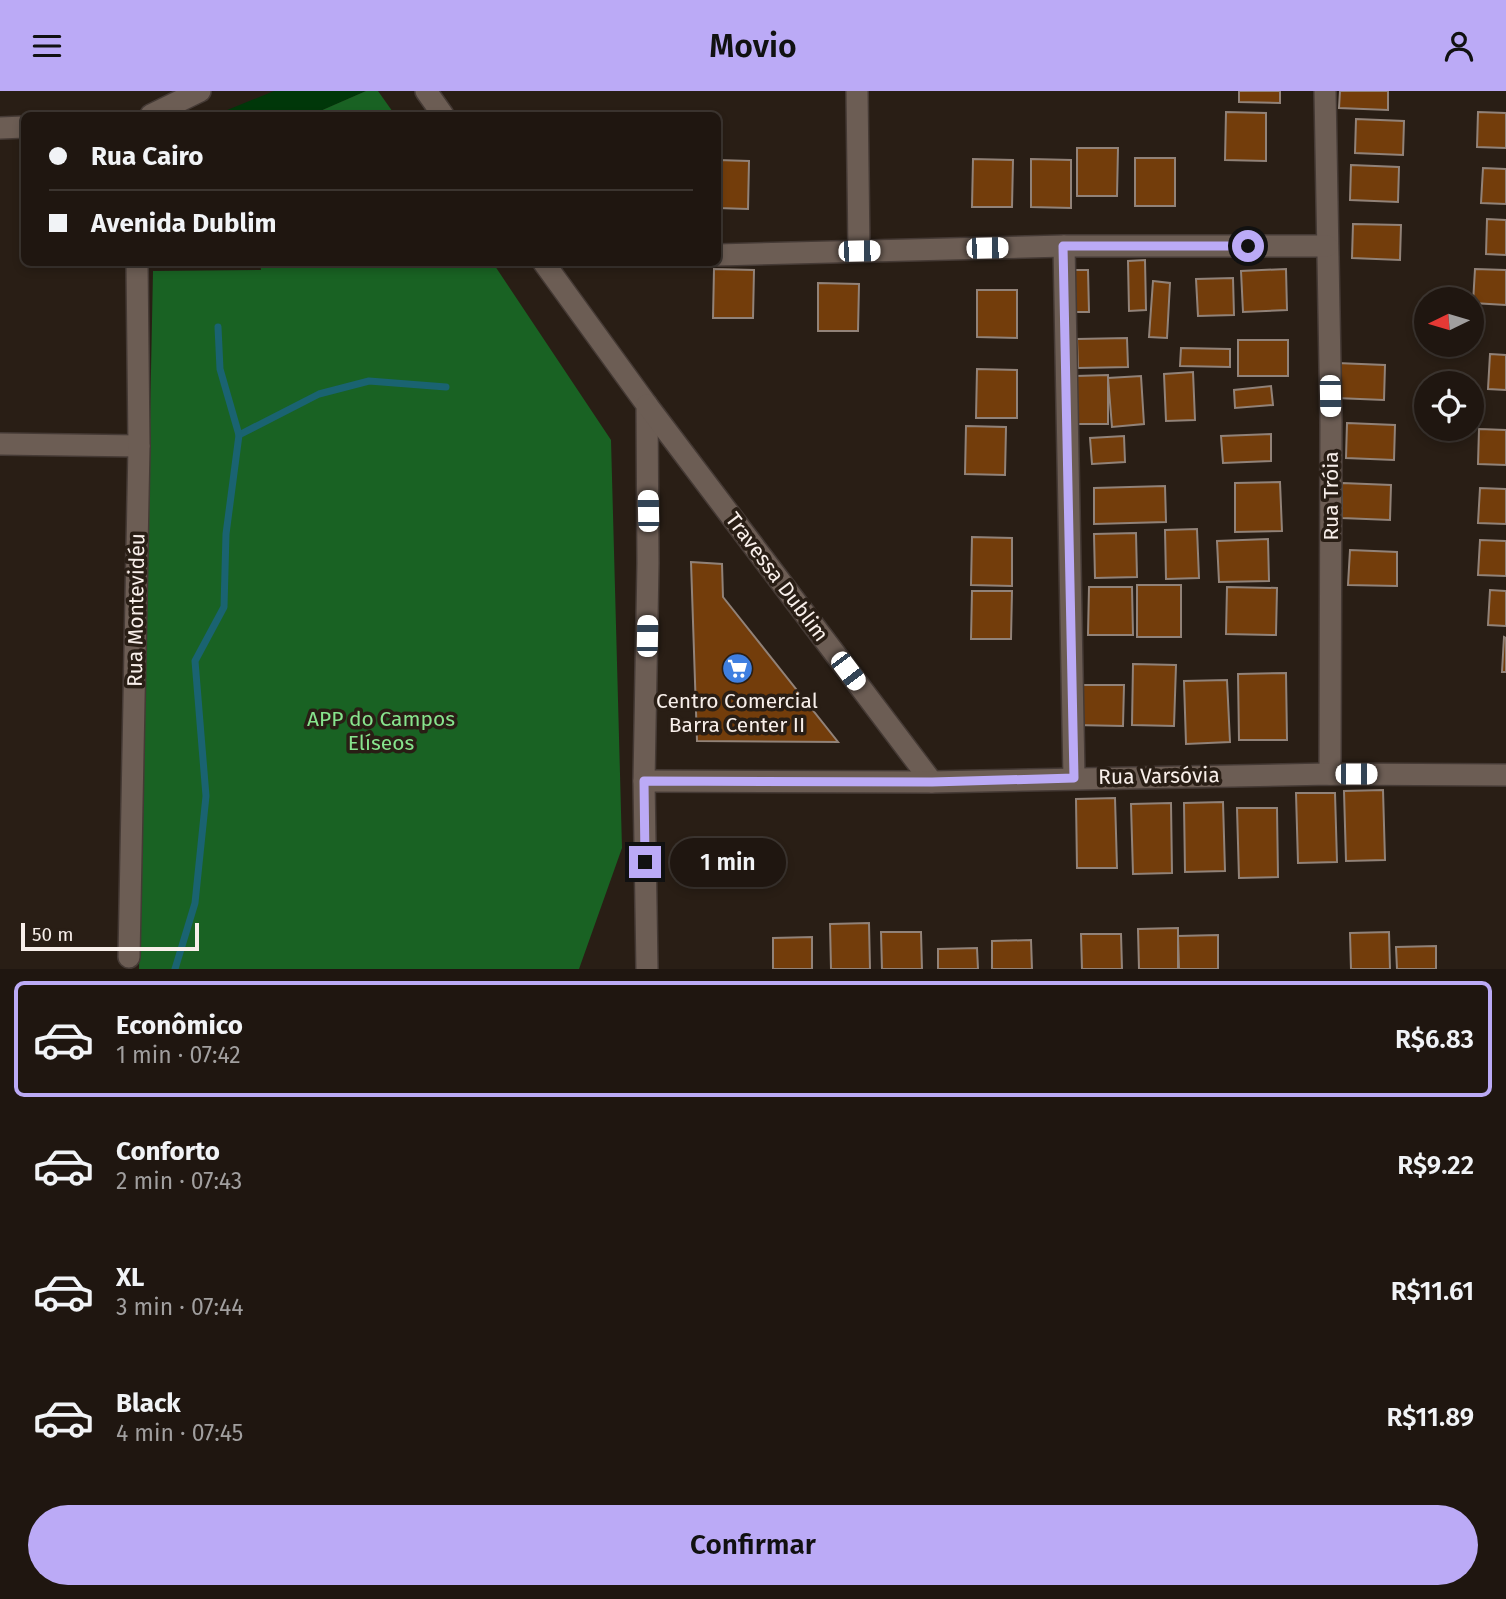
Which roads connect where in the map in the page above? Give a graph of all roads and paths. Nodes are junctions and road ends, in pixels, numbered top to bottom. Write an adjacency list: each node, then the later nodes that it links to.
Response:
1 (200, 91): 5 (street)
2 (426, 91): 6 (street)
3 (857, 91): 11 (street)
4 (1325, 91): 10 (street, Rua Tróia)
5 (157, 112)
6 (441, 112)
7 (21, 127): 8 (street)
8 (0, 128)
9 (1063, 246): 10 (street); 11 (street); 20 (street)
10 (1327, 246): 18 (street, Rua Tróia)
11 (859, 251): 12 (street)
12 (721, 255)
13 (138, 266): 17 (street, Rua Montevidéu)
14 (546, 266): 15 (street, Travessa Dublim)
15 (647, 405): 21 (street); 22 (street, Travessa Dublim)
16 (0, 444): 17 (street)
17 (139, 446): 23 (street, Rua Montevidéu)
18 (1330, 774): 19 (street, Rua Varsóvia); 20 (street, Rua Varsóvia)
19 (1506, 775)
20 (1074, 778): 22 (street, Rua Varsóvia)
21 (644, 781): 22 (street, Rua Varsóvia); 24 (street)
22 (932, 782)
23 (129, 957)
24 (646, 969)

